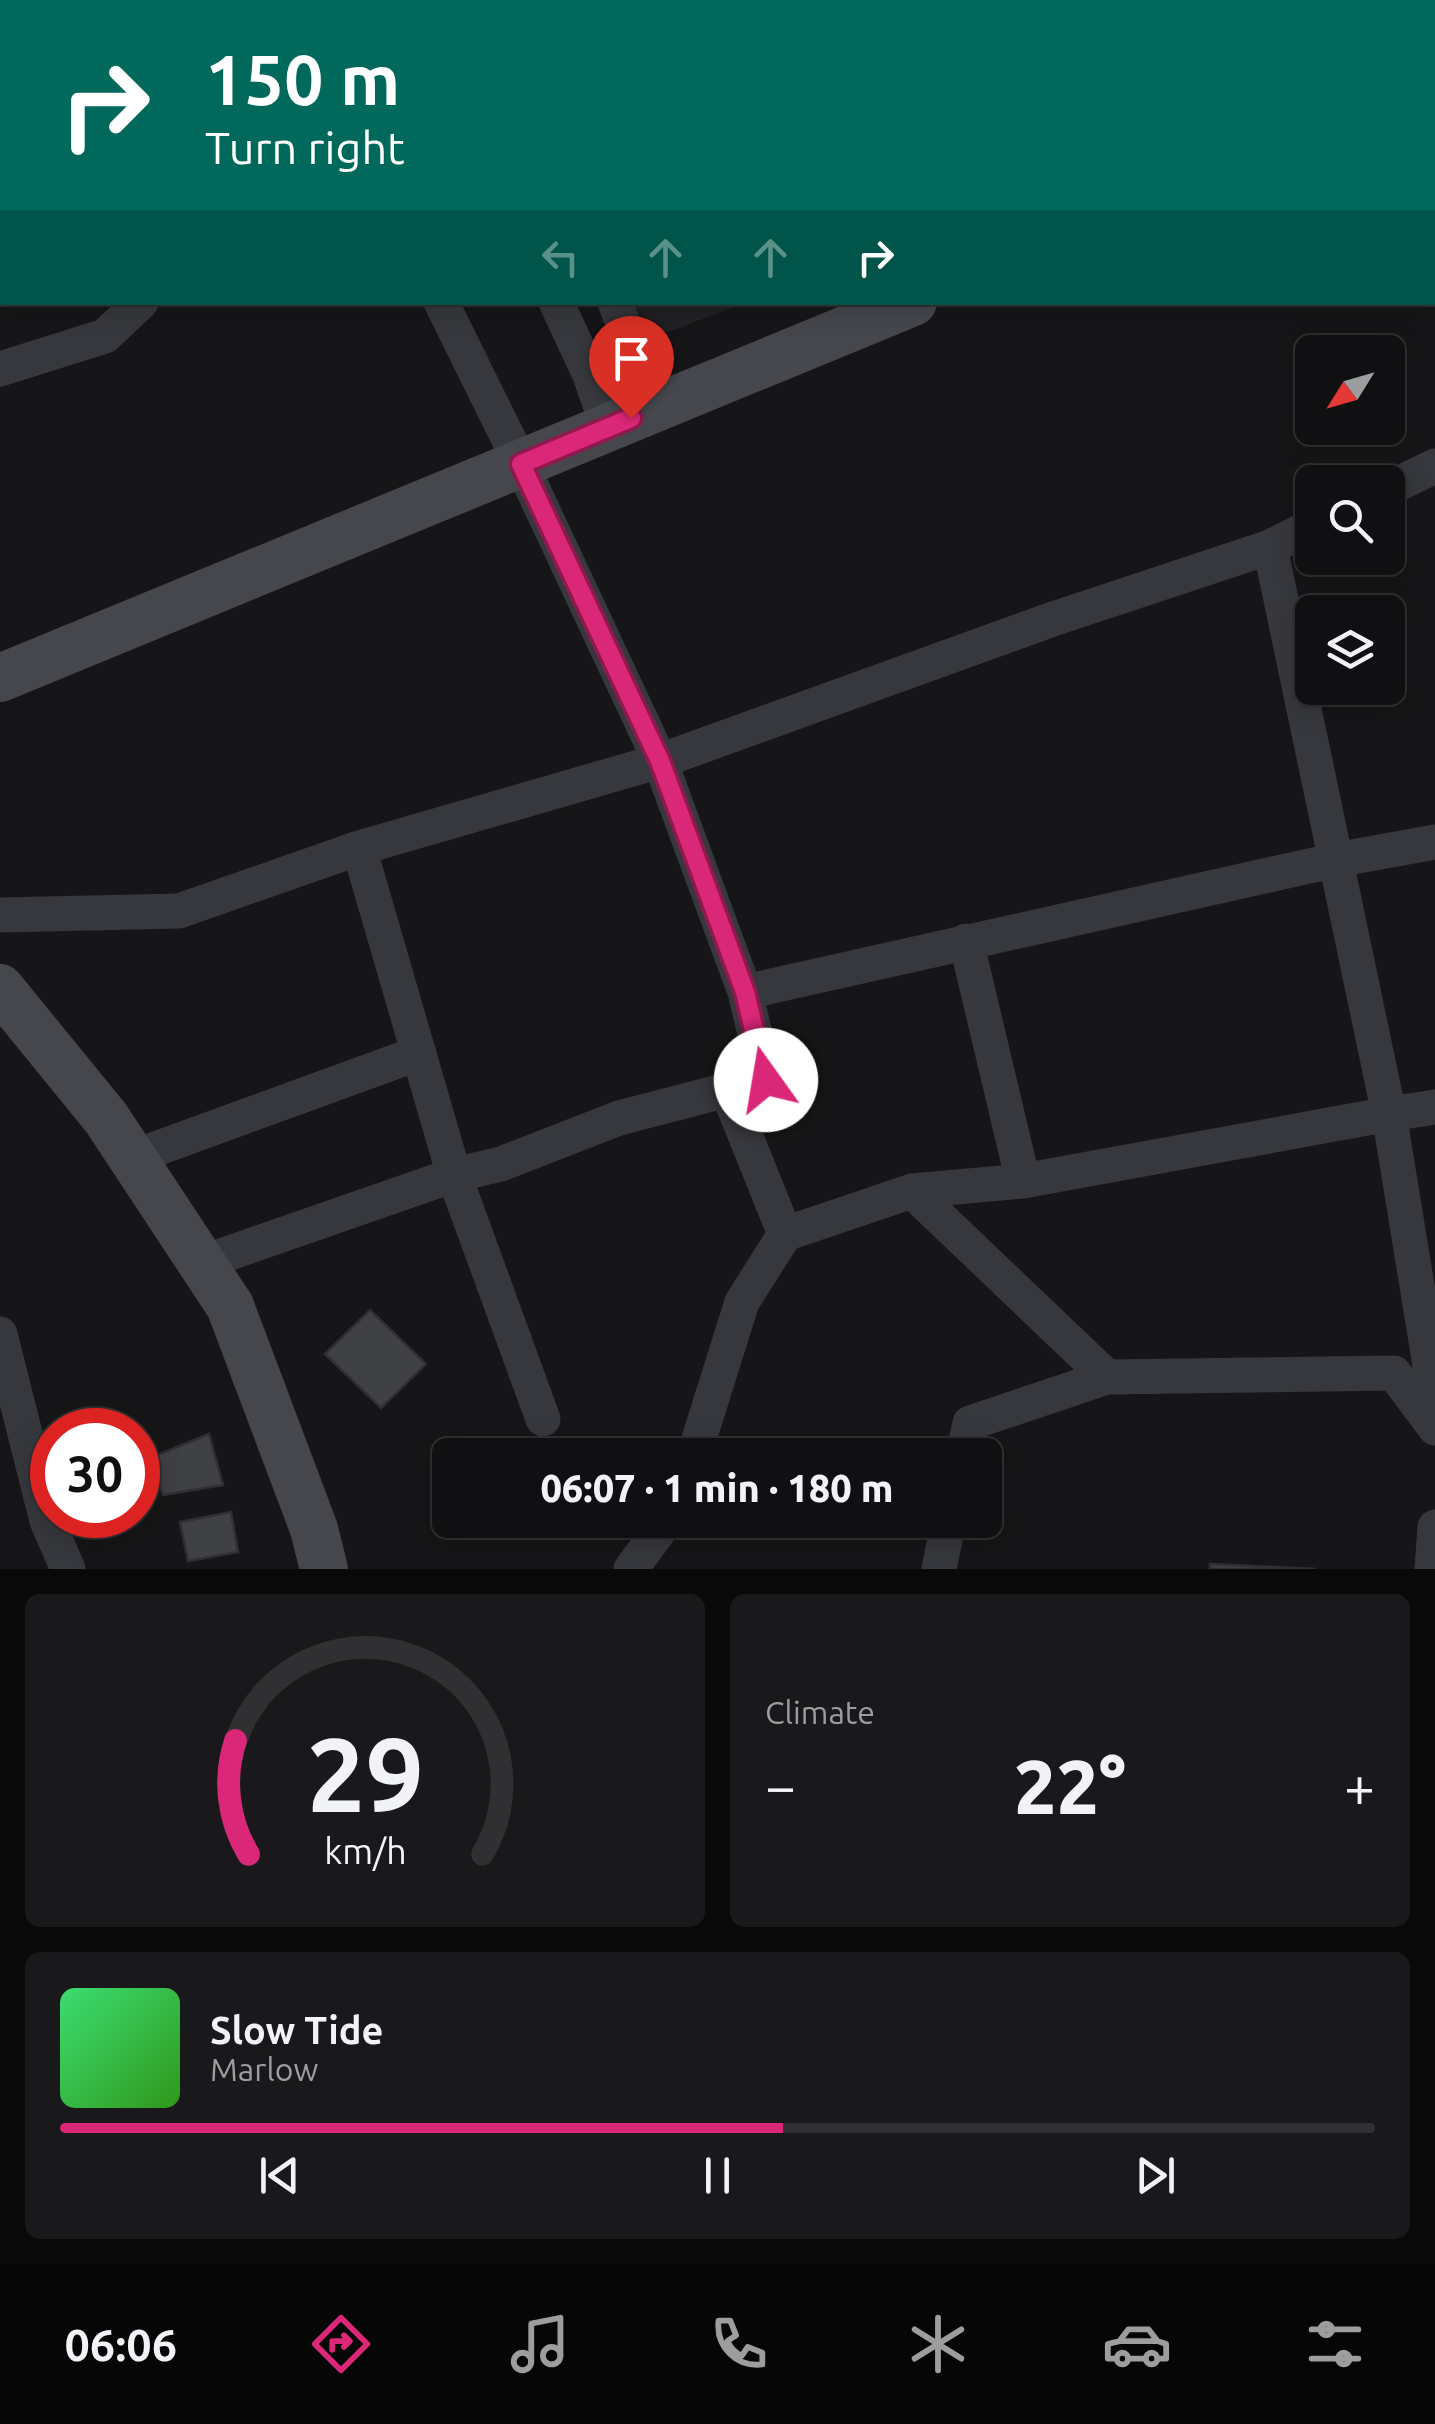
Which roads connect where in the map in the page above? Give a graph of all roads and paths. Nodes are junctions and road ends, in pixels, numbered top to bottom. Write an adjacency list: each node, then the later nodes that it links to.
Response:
1 (139, 305): 6 (street)
2 (442, 305): 9 (street)
3 (557, 305): 8 (street)
4 (616, 305): 7 (street)
5 (905, 305): 7 (main road)
6 (0, 368)
7 (654, 409): 8 (main road)
8 (608, 428): 9 (main road)
9 (521, 464): 14 (main road); 15 (street)
10 (1435, 466): 11 (street)
11 (1405, 481)
12 (1295, 534): 13 (street)
13 (1270, 547): 15 (street); 18 (street)
14 (0, 678)
15 (660, 761): 17 (street); 22 (street)
16 (1435, 842): 18 (street)
17 (359, 848): 19 (street); 23 (street)
18 (1336, 860): 20 (street); 26 (street)
19 (0, 916)
20 (966, 941): 22 (street); 29 (street)
21 (0, 988): 27 (main road)
22 (745, 992): 24 (street)
23 (418, 1053): 27 (street); 28 (street)
24 (727, 1090): 28 (street); 31 (street)
25 (1435, 1106): 26 (street)
26 (1389, 1114): 29 (street); 35 (street)
27 (132, 1158): 32 (main road)
28 (454, 1176): 32 (street); 37 (street)
29 (1023, 1181): 30 (street)
30 (912, 1191): 31 (street); 34 (street)
31 (785, 1234): 39 (street)
32 (202, 1263): 46 (main road)
33 (0, 1334): 36 (street)
34 (1107, 1377): 38 (street); 40 (street)
35 (1435, 1396)
36 (8, 1397): 45 (street)
37 (543, 1419)
38 (1435, 1428)
39 (699, 1438)
40 (967, 1438)
41 (1435, 1527): 50 (street)
42 (656, 1538): 47 (street)
43 (668, 1538): 48 (street)
44 (945, 1538): 49 (street)
45 (68, 1569)
46 (324, 1569)
47 (631, 1569)
48 (664, 1569)
49 (939, 1569)
50 (1432, 1569)

